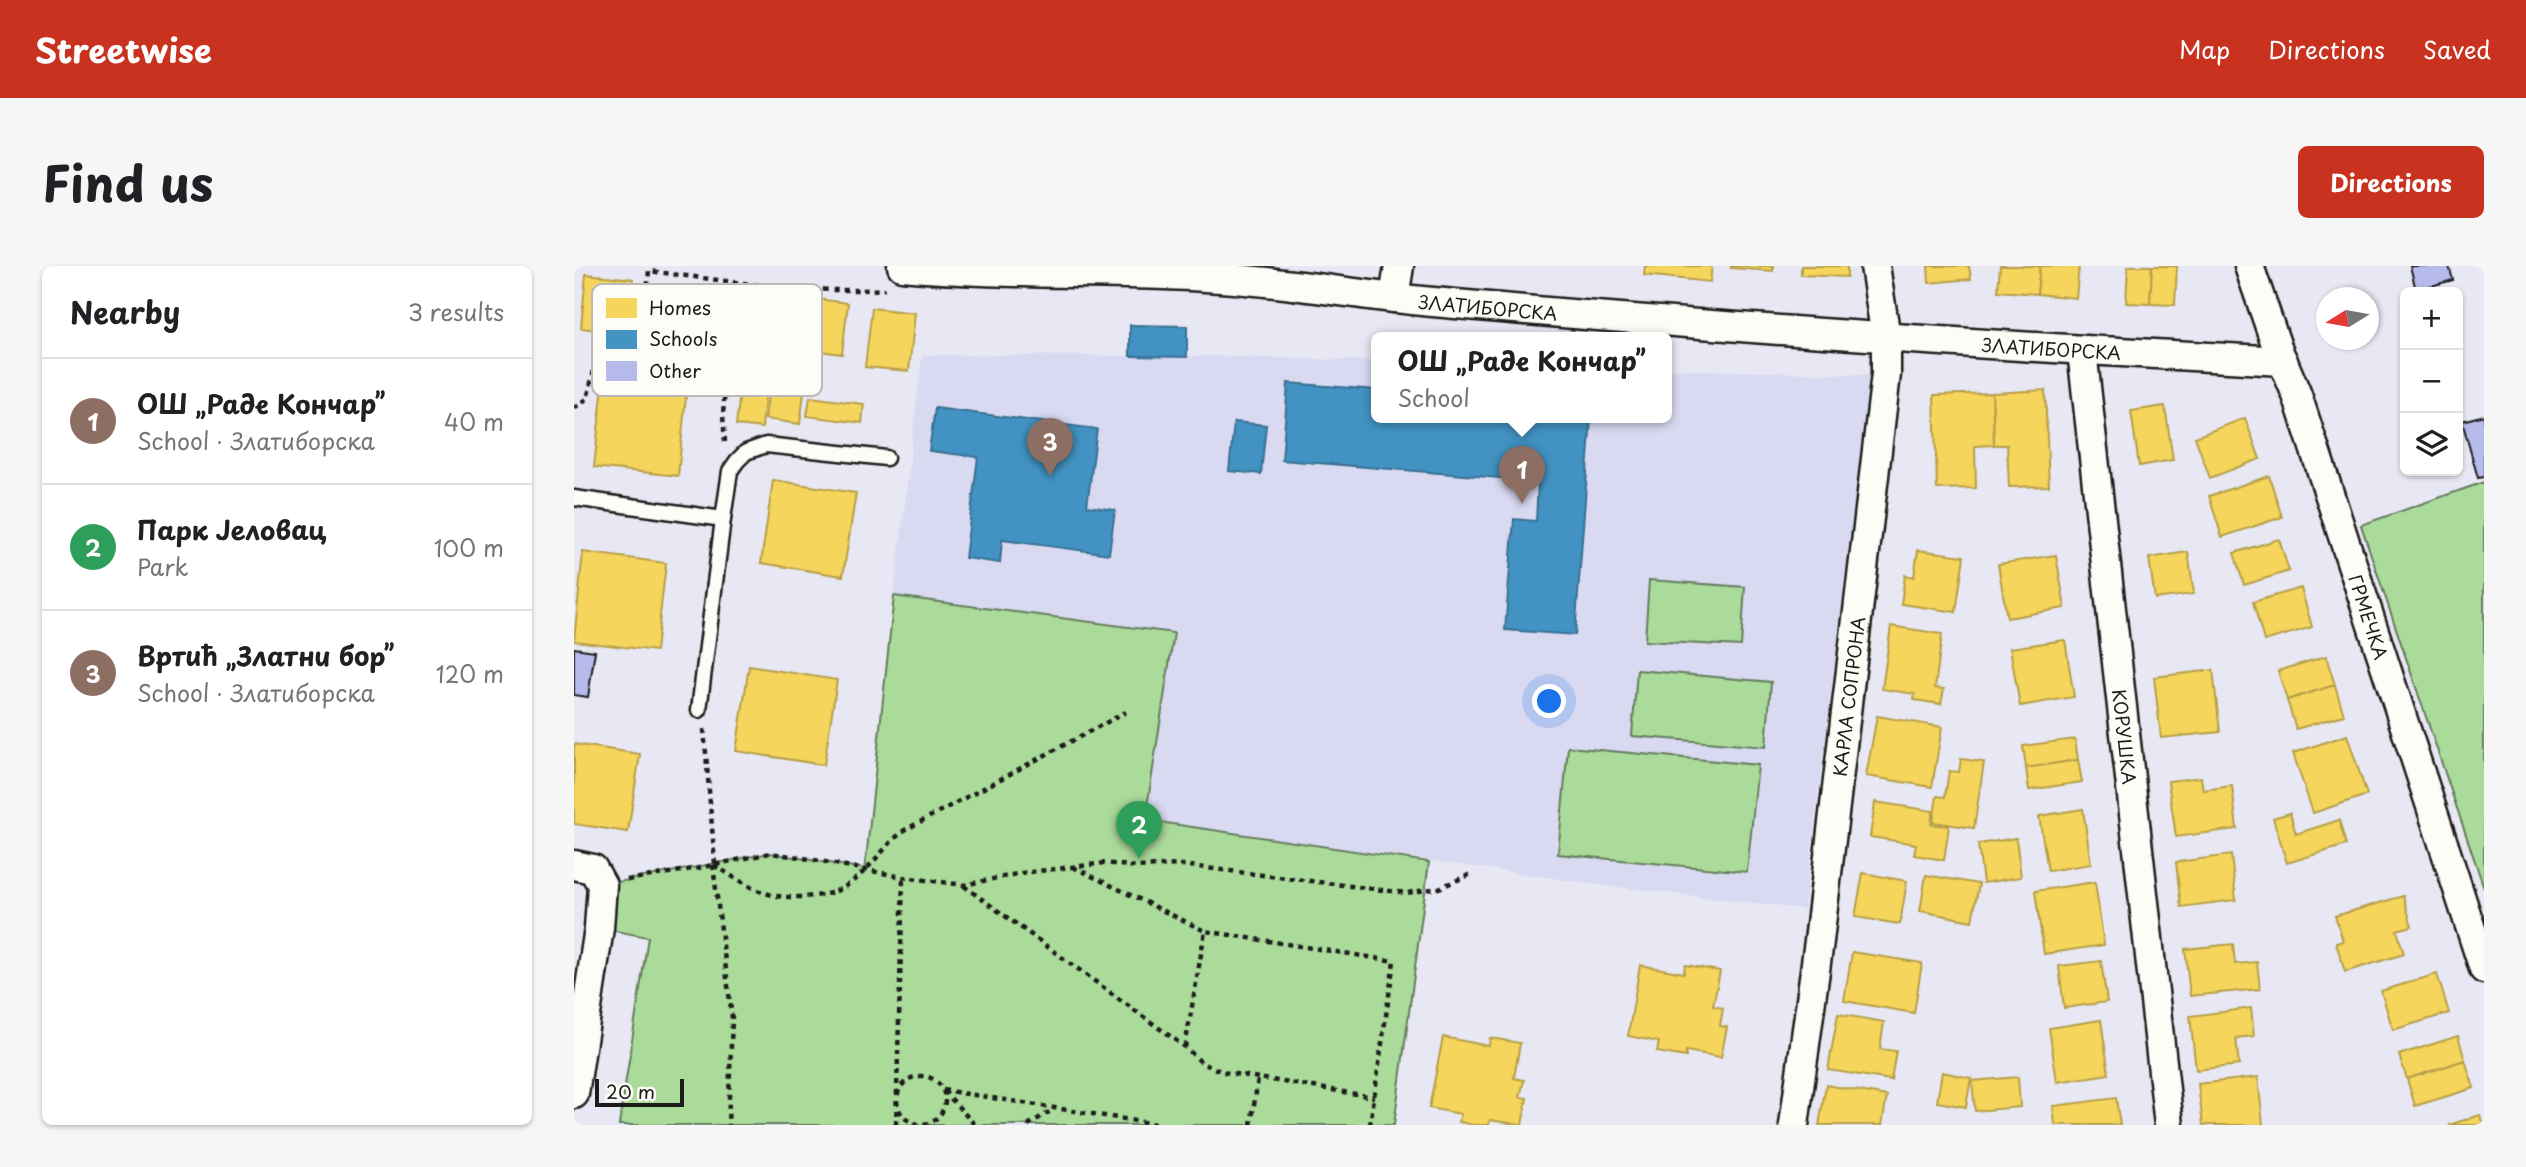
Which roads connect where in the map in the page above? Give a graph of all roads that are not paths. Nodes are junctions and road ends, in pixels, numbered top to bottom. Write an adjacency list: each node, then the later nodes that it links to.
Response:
1 (1399, 266): 6 (street)
2 (1875, 266): 7 (street, КАРЛА СОПРОНА)
3 (2249, 266): 9 (street, ГРМЕЧКА)
4 (1085, 269): 5 (street, ЗЛАТИБОРСКА); 6 (street, ЗЛАТИБОРСКА)
5 (899, 277)
6 (1394, 298): 7 (street, ЗЛАТИБОРСКА)
7 (1886, 338): 8 (street, ЗЛАТИБОРСКА); 17 (street, КАРЛА СОПРОНА)
8 (2082, 351): 9 (street, ЗЛАТИБОРСКА); 18 (street, КОРУШКА)
9 (2283, 361): 15 (street, ГРМЕЧКА)
10 (886, 458): 12 (lane)
11 (574, 498): 12 (lane)
12 (723, 519): 13 (lane)
13 (699, 710)
14 (574, 865): 16 (street)
15 (2484, 969)
16 (574, 1094)
17 (1794, 1125)
18 (2169, 1125)

